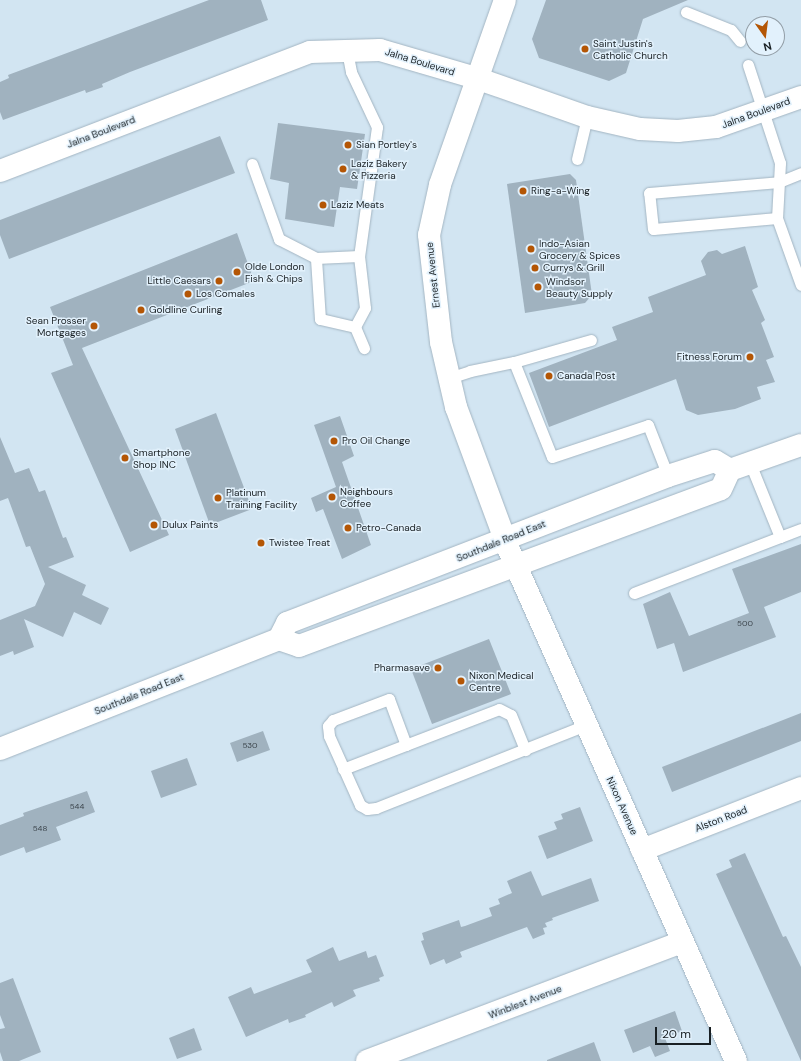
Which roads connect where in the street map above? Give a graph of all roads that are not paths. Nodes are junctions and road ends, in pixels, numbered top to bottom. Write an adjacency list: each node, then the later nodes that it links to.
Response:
1 (505, 0): 6 (street, Ernest Avenue)
2 (686, 12): 3 (lane)
3 (740, 41)
4 (347, 51): 6 (street, Jalna Boulevard); 12 (street, Jalna Boulevard); 16 (lane)
5 (748, 65): 8 (lane)
6 (476, 78): 9 (street, Jalna Boulevard); 23 (street, Ernest Avenue)
7 (801, 97): 8 (street, Jalna Boulevard)
8 (763, 110): 9 (street, Jalna Boulevard); 14 (lane)
9 (587, 117): 10 (lane)
10 (578, 159)
11 (252, 164): 17 (lane)
12 (0, 171)
13 (801, 173): 14 (lane)
14 (779, 182): 15 (lane); 15 (lane)
15 (776, 218): 18 (lane)
16 (359, 256): 17 (lane); 19 (lane)
17 (316, 258): 19 (lane)
18 (801, 285)
19 (355, 327): 21 (lane)
20 (591, 340): 22 (lane)
21 (364, 348)
22 (514, 362): 23 (lane); 26 (lane)
23 (449, 378): 29 (street, Ernest Avenue)
24 (801, 445): 25 (street)
25 (740, 467): 26 (street, Southdale Road East); 28 (lane); 29 (street, Southdale Road East)
26 (668, 476): 29 (street, Southdale Road East)
27 (801, 529): 28 (lane)
28 (780, 537): 30 (lane)
29 (510, 551): 31 (street, Nixon Avenue); 33 (street, Southdale Road East)
30 (634, 593)
31 (586, 725): 34 (lane); 37 (street, Nixon Avenue)
32 (406, 745): 34 (lane); 35 (lane); 35 (lane)
33 (0, 749)
34 (525, 750): 35 (lane)
35 (343, 769)
36 (801, 788): 37 (street, Alston Road)
37 (642, 850): 38 (street, Nixon Avenue)
38 (682, 942): 39 (street, Winblest Avenue); 40 (street, Nixon Avenue)
39 (367, 1061)
40 (736, 1061)

